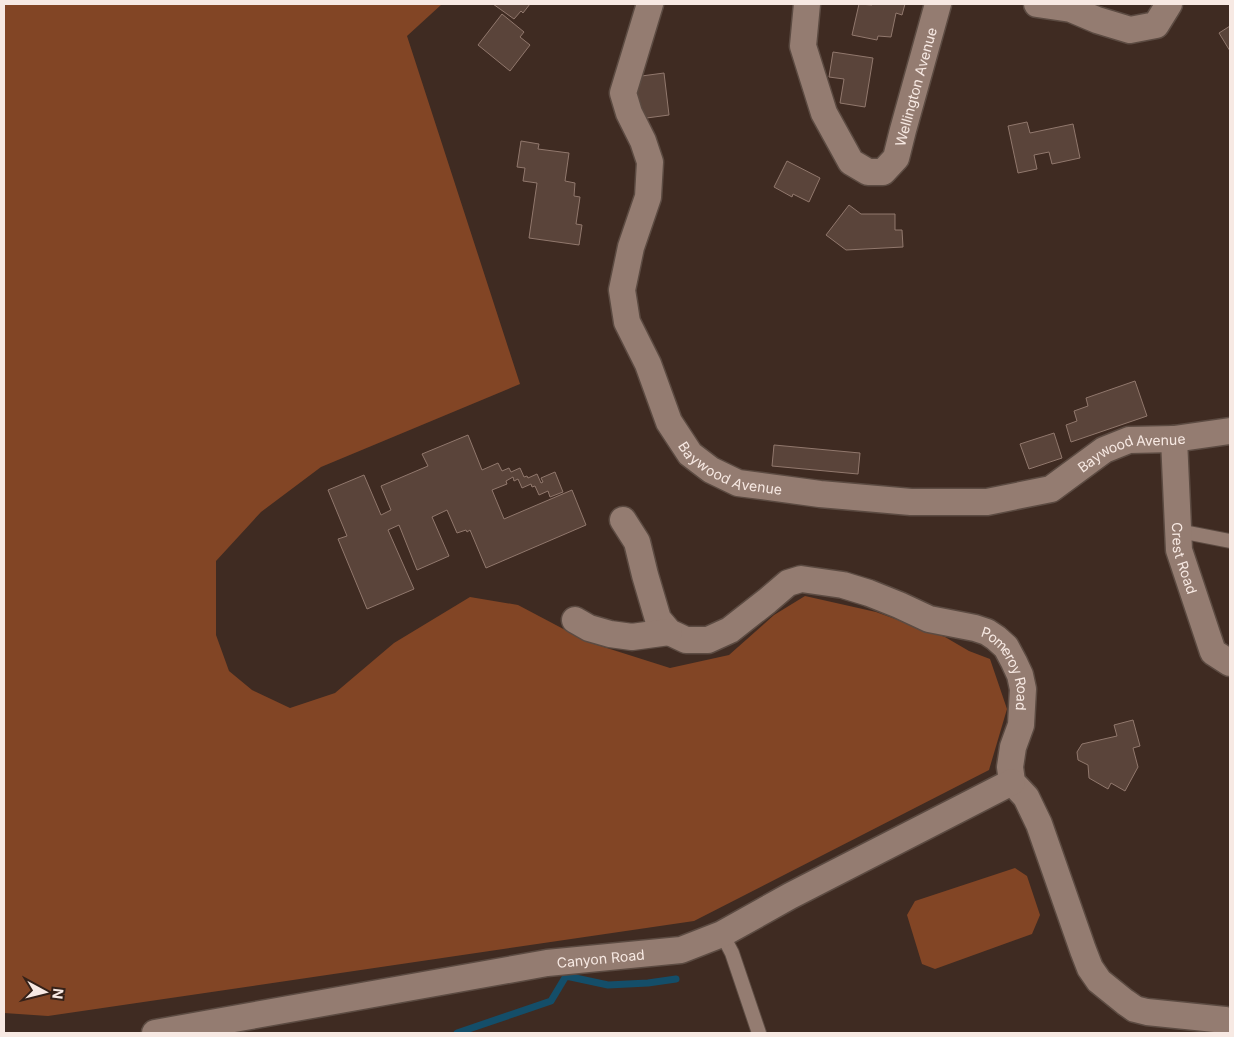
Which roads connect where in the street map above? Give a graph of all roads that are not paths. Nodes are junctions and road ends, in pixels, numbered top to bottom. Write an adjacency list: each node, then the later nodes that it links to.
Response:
1 (650, 4): 7 (street, Baywood Avenue)
2 (807, 4): 3 (street, Wellington Avenue)
3 (938, 4)
4 (1037, 4): 5 (street)
5 (1169, 4)
6 (1230, 431): 7 (street, Baywood Avenue)
7 (1174, 440): 9 (street, Crest Road)
8 (623, 520): 12 (street)
9 (1179, 531): 10 (lane); 13 (street, Crest Road)
10 (1230, 541)
11 (575, 620): 12 (street)
12 (669, 632): 14 (street, Pomeroy Road)
13 (1230, 663)
14 (1012, 782): 15 (street, Canyon Road); 16 (street)
15 (722, 934): 17 (street, Canyon Road); 18 (lane)
16 (1230, 1022)
17 (156, 1033)
18 (759, 1033)

